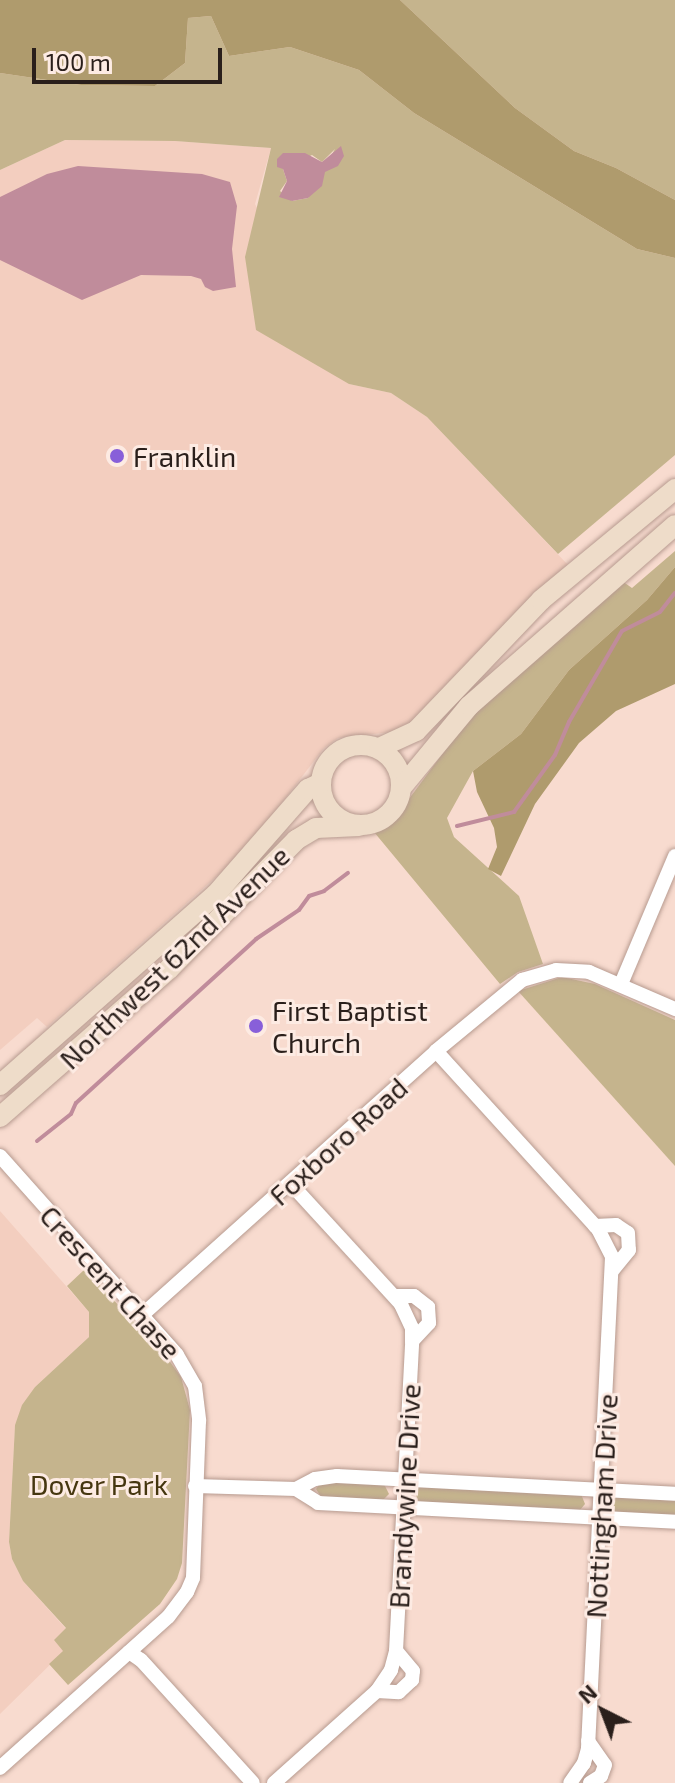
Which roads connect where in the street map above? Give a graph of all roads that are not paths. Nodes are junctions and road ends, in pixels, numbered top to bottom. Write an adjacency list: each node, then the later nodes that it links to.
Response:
1 (675, 489): 3 (street)
2 (675, 525): 5 (street)
3 (379, 748): 4 (street); 5 (street)
4 (321, 783): 6 (street); 11 (street, Northwest 62nd Avenue)
5 (402, 787): 6 (street)
6 (359, 826): 12 (street, Northwest 62nd Avenue)
7 (675, 856): 8 (street)
8 (621, 984): 9 (street, Foxboro Road); 10 (street, Foxboro Road)
9 (675, 1009)
10 (436, 1051): 14 (street, Foxboro Road); 15 (street, Nottingham Drive)
11 (0, 1085)
12 (0, 1117)
13 (0, 1156): 18 (street, Crescent Chase)
14 (290, 1183): 17 (street, Brandywine Drive); 18 (street, Foxboro Road)
15 (595, 1226): 16 (street, Nottingham Drive); 16 (street, Nottingham Drive)
16 (613, 1270): 23 (street, Nottingham Drive)
17 (395, 1296): 19 (street, Brandywine Drive); 19 (street, Brandywine Drive)
18 (141, 1316): 21 (street, Crescent Chase)
19 (412, 1341): 20 (street, Brandywine Drive)
20 (405, 1480): 22 (street); 23 (street); 25 (street, Brandywine Drive)
21 (195, 1486): 22 (street); 29 (street, Crescent Chase)
22 (296, 1489): 25 (street)
23 (602, 1490): 24 (street); 26 (street, Nottingham Drive)
24 (675, 1494)
25 (403, 1509): 26 (street); 28 (street, Brandywine Drive)
26 (601, 1518): 27 (street); 31 (street, Nottingham Drive)
27 (675, 1522)
28 (396, 1651): 30 (street, Brandywine Drive); 30 (street, Brandywine Drive)
29 (129, 1652): 32 (street, Crescent Chase); 33 (street)
30 (377, 1691): 34 (street, Brandywine Drive)
31 (588, 1741): 35 (street, Nottingham Drive); 36 (street, Nottingham Drive)
32 (0, 1768)
33 (253, 1783)
34 (274, 1783)
35 (570, 1783)
36 (590, 1783)

